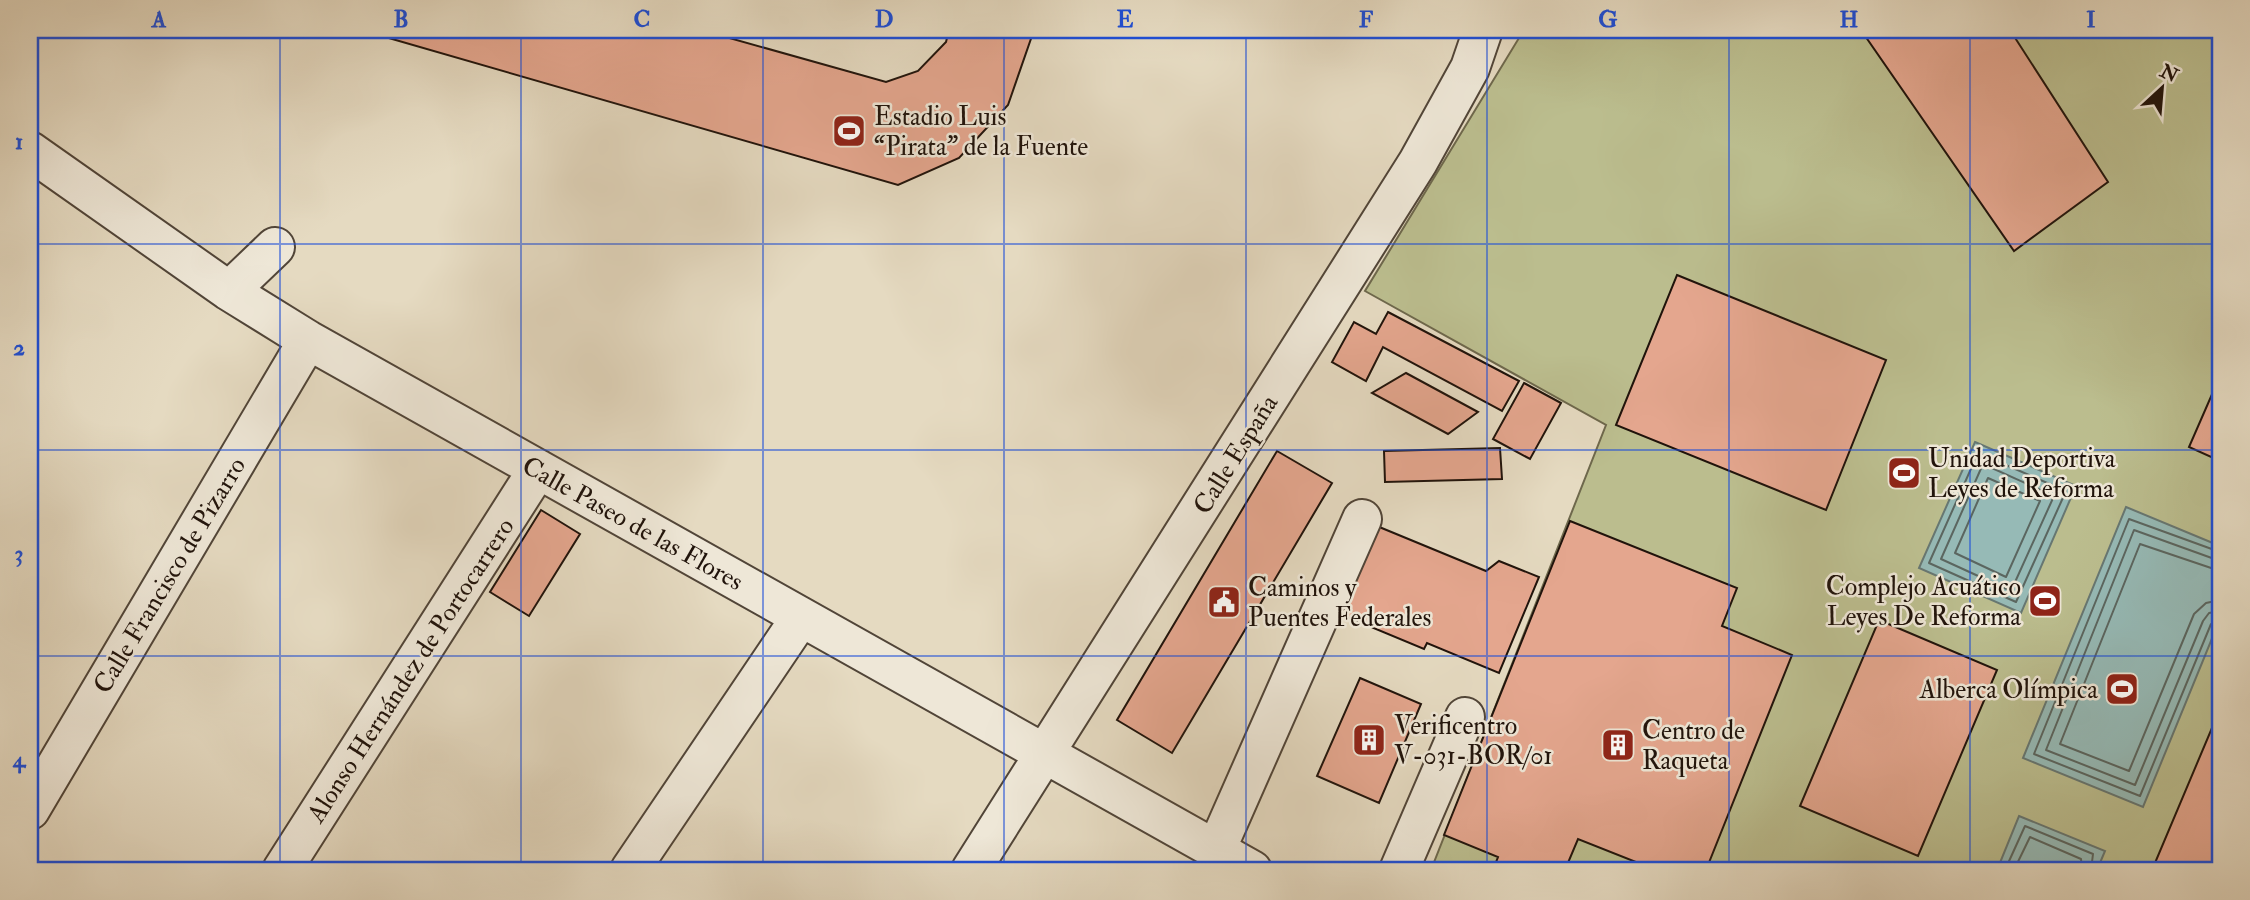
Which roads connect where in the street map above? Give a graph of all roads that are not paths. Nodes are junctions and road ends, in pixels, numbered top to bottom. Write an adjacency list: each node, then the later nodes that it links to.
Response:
1 (1483, 30): 10 (street, Calle España)
2 (31, 154): 4 (street, Calle Paseo de las Flores)
3 (275, 247): 4 (street)
4 (229, 290): 5 (street, Calle Paseo de las Flores)
5 (308, 340): 6 (street, Calle Paseo de las Flores); 11 (street, Calle Francisco de Pizarro)
6 (538, 470): 8 (street, Calle Paseo de las Flores); 13 (street, Alonso Hernández de Portocarrero)
7 (1362, 519): 12 (street)
8 (801, 617): 10 (street, Calle Paseo de las Flores); 14 (street)
9 (1465, 717): 17 (street)
10 (1047, 754): 12 (street, Calle Paseo de las Flores); 15 (street, Calle España)
11 (30, 810)
12 (1216, 850): 16 (street, Calle Paseo de las Flores)
13 (282, 870)
14 (630, 870)
15 (971, 870)
16 (1252, 870)
17 (1399, 870)

